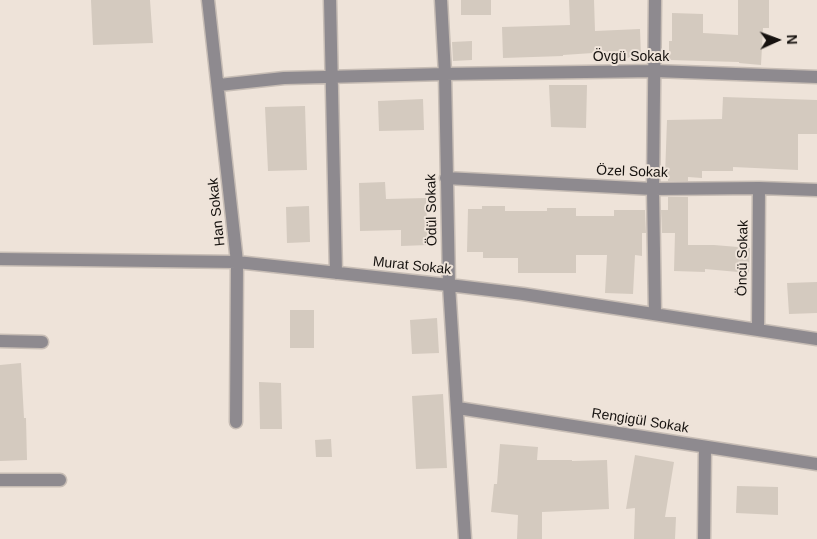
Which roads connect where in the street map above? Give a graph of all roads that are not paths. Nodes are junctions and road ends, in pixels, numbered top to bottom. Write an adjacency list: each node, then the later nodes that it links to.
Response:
1 (208, 0): 9 (street, Han Sokak)
2 (330, 0): 7 (street)
3 (441, 0): 6 (street, Ödül Sokak)
4 (655, 0): 5 (street)
5 (655, 71): 6 (street, Övgü Sokak); 8 (street, Övgü Sokak); 12 (street)
6 (445, 74): 7 (street, Övgü Sokak); 10 (street, Ödül Sokak)
7 (331, 77): 9 (street, Övgü Sokak); 16 (street)
8 (817, 77)
9 (219, 85): 15 (street, Han Sokak)
10 (446, 178): 12 (street, Özel Sokak); 17 (street, Ödül Sokak)
11 (759, 188): 12 (street, Özel Sokak); 13 (street, Özel Sokak); 19 (street, Öncü Sokak)
12 (653, 189): 18 (street)
13 (817, 190)
14 (0, 258): 15 (street, Murat Sokak)
15 (237, 262): 16 (street, Murat Sokak); 24 (street, Han Sokak)
16 (336, 272): 17 (street, Murat Sokak)
17 (449, 285): 18 (street, Murat Sokak); 23 (street, Ödül Sokak)
18 (655, 314): 19 (street, Murat Sokak)
19 (758, 329): 20 (street, Murat Sokak)
20 (817, 339)
21 (0, 341): 22 (street)
22 (42, 342)
23 (458, 408): 25 (street, Rengigül Sokak); 29 (street, Ödül Sokak)
24 (236, 422)
25 (705, 447): 26 (street, Rengigül Sokak); 30 (street)
26 (817, 464)
27 (0, 480): 28 (street)
28 (60, 480)
29 (465, 539)
30 (704, 539)

